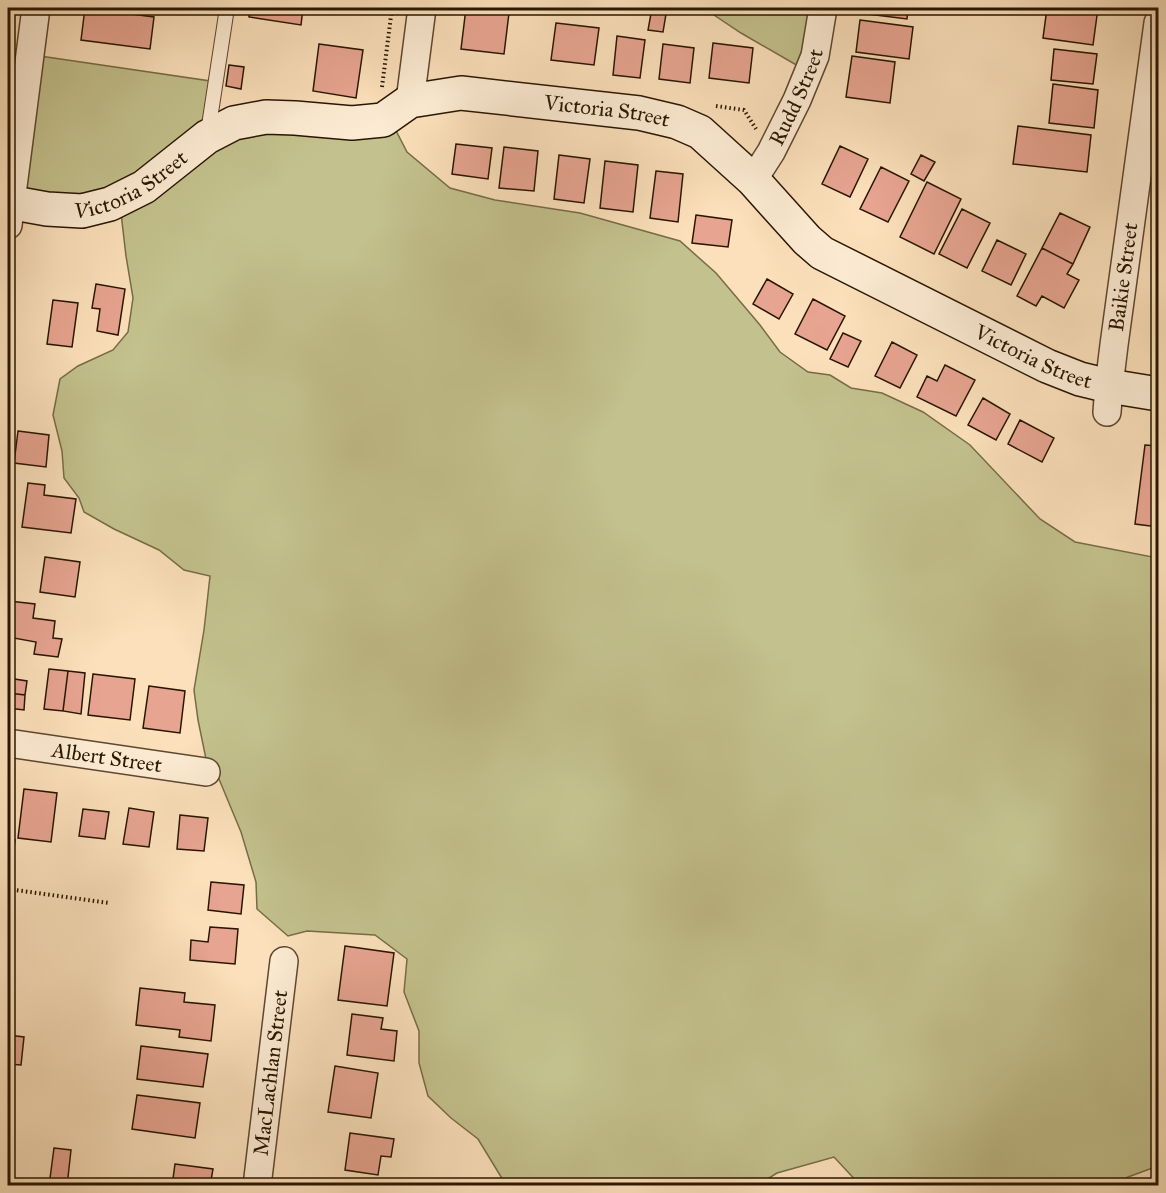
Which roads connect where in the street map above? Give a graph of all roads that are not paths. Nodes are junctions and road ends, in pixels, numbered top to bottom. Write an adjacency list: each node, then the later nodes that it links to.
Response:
1 (36, 8): 9 (street)
2 (227, 8): 7 (lane)
3 (422, 8): 6 (street)
4 (823, 8): 8 (street, Rudd Street)
5 (1158, 23): 11 (street, Baikie Street)
6 (410, 101): 7 (street, Victoria Street); 8 (street, Victoria Street)
7 (207, 137): 9 (street, Victoria Street)
8 (753, 180): 11 (street, Victoria Street)
9 (8, 210)
10 (1158, 394): 11 (street, Victoria Street)
11 (1108, 399)
12 (8, 743): 13 (street, Albert Street)
13 (206, 772)
14 (284, 961): 15 (street, MacLachlan Street)
15 (257, 1185)

